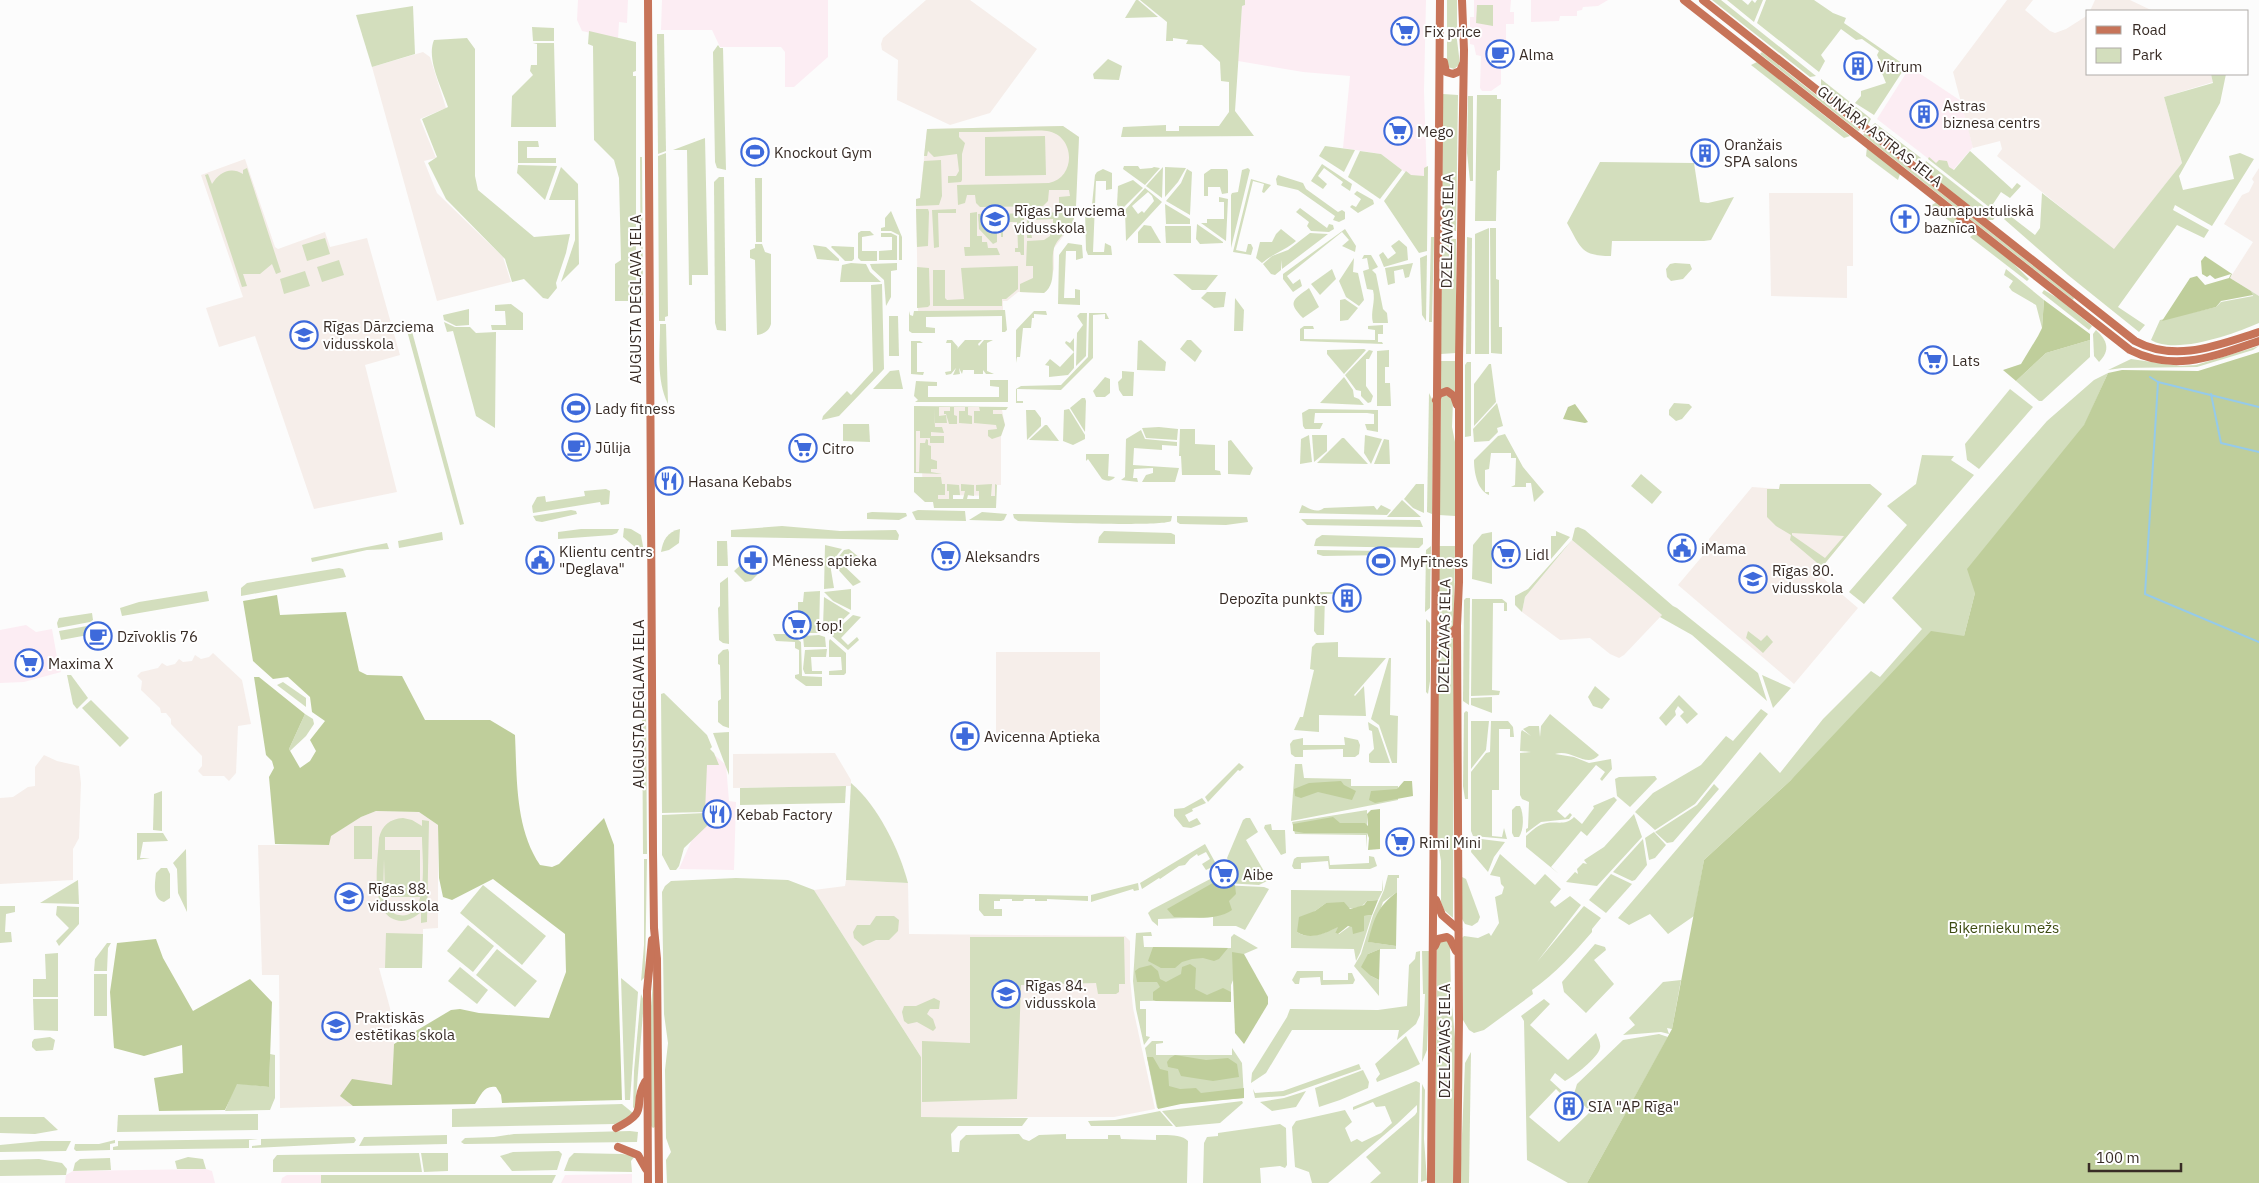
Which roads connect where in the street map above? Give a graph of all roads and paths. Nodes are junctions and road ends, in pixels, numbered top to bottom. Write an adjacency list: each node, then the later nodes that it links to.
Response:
1 (648, 0): 19 (main road, AUGUSTA DEGLAVA IELA)
2 (1440, 0): 14 (main road, DZELZAVAS IELA)
3 (1445, 0): 9 (main road)
4 (1462, 0): 9 (main road, DZELZAVAS IELA)
5 (1684, 0): 8 (main road, GUNĀRA ASTRAS IELA)
6 (1703, 0): 7 (main road, GUNĀRA ASTRAS IELA)
7 (1760, 45): 8 (main road); 10 (main road, GUNĀRA ASTRAS IELA)
8 (1754, 54): 11 (main road, GUNĀRA ASTRAS IELA)
9 (1464, 62): 15 (main road, DZELZAVAS IELA)
10 (2081, 299): 11 (main road); 12 (main road, GUNĀRA ASTRAS IELA)
11 (2074, 307): 13 (main road, GUNĀRA ASTRAS IELA)
12 (2259, 332)
13 (2259, 341)
14 (1436, 400): 15 (main road); 16 (main road, DZELZAVAS IELA)
15 (1460, 412): 17 (main road, DZELZAVAS IELA)
16 (1435, 610): 17 (main road); 18 (main road, DZELZAVAS IELA)
17 (1457, 626): 20 (main road, DZELZAVAS IELA)
18 (1434, 893): 20 (main road); 21 (main road, DZELZAVAS IELA)
19 (654, 928): 23 (main road, AUGUSTA DEGLAVA IELA); 27 (main road, AUGUSTA DEGLAVA IELA)
20 (1458, 929): 22 (main road, DZELZAVAS IELA)
21 (1434, 948): 22 (main road); 28 (main road, DZELZAVAS IELA)
22 (1458, 957): 29 (main road, DZELZAVAS IELA)
23 (646, 1080): 24 (main road); 26 (main road, AUGUSTA DEGLAVA IELA)
24 (616, 1128)
25 (618, 1147): 26 (main road)
26 (648, 1180)
27 (659, 1183)
28 (1431, 1183)
29 (1457, 1183)

